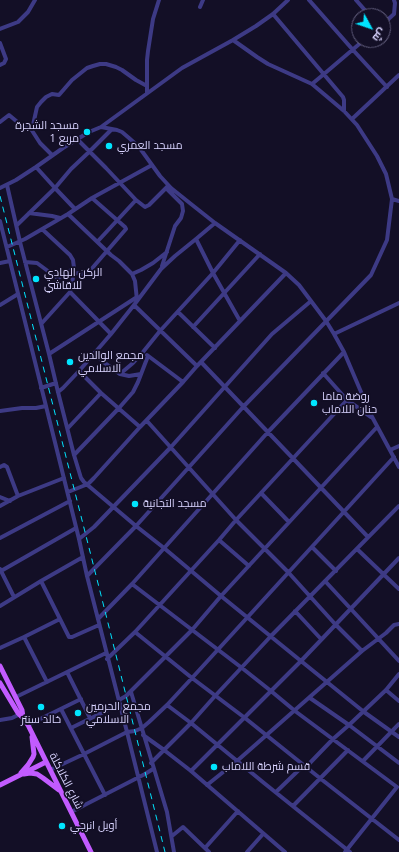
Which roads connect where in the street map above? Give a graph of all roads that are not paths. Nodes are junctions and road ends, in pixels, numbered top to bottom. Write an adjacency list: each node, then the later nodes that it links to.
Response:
1 (35, 0): 12 (street)
2 (159, 0): 20 (street)
3 (203, 0): 8 (street)
4 (288, 0): 10 (street)
5 (309, 0): 15 (street)
6 (356, 0): 9 (street)
7 (396, 1): 11 (street)
8 (200, 7)
9 (363, 8)
10 (273, 14): 13 (street); 17 (street)
11 (391, 17)
12 (0, 29)
13 (232, 40): 19 (street); 22 (street)
14 (0, 43): 16 (street)
15 (353, 50): 17 (street); 21 (street)
16 (0, 65)
17 (324, 74): 19 (street); 23 (street)
18 (399, 75): 21 (street)
19 (312, 84): 23 (street)
20 (147, 86): 22 (street); 27 (street)
21 (387, 87): 24 (street)
22 (147, 93): 26 (street)
23 (344, 111): 24 (street)
24 (352, 119): 40 (street)
25 (0, 122): 27 (street)
26 (100, 127): 28 (street); 29 (street)
27 (30, 129): 31 (street)
28 (112, 129): 30 (street); 32 (street)
29 (78, 140): 30 (street); 31 (street)
30 (90, 152): 34 (street); 38 (street)
31 (52, 156): 33 (street)
32 (152, 165): 34 (street); 36 (street)
33 (36, 167): 35 (street); 38 (street)
34 (120, 183): 39 (street); 41 (street)
35 (7, 185): 37 (street); 50 (street)
36 (167, 187): 41 (street); 49 (street); 58 (street)
37 (0, 188)
38 (55, 188): 43 (street); 44 (street)
39 (92, 198): 43 (street); 48 (street)
40 (392, 199): 42 (street); 79 (street)
41 (136, 200): 48 (street)
42 (399, 200)
43 (76, 209): 45 (street)
44 (29, 213): 46 (street); 50 (street)
45 (68, 214): 46 (street); 54 (street)
46 (60, 218): 51 (street)
47 (0, 220): 56 (street)
48 (117, 220): 54 (street); 57 (street)
49 (215, 223): 52 (street); 53 (street)
50 (16, 225): 55 (street)
51 (42, 229): 55 (street); 63 (street)
52 (196, 240): 64 (street); 66 (street)
53 (240, 240): 59 (street); 66 (street)
54 (98, 241): 57 (street)
55 (20, 242): 56 (street); 61 (street)
56 (6, 247): 60 (street)
57 (107, 251): 65 (street); 68 (street)
58 (167, 252): 64 (street); 68 (street)
59 (260, 254): 67 (street); 70 (street)
60 (10, 260): 62 (street); 71 (street)
61 (25, 262): 63 (street); 81 (street)
62 (0, 263)
63 (74, 268): 65 (street)
64 (161, 269): 72 (street)
65 (74, 273): 69 (street)
66 (213, 273): 70 (street); 77 (street)
67 (286, 273): 73 (street); 78 (street)
68 (132, 274): 72 (street)
69 (70, 292): 80 (street); 81 (street)
70 (224, 293): 78 (street); 82 (street)
71 (18, 294): 75 (street); 101 (street)
72 (137, 299): 76 (street); 80 (street)
73 (311, 301): 79 (street); 100 (street)
74 (399, 303): 85 (street)
75 (0, 305)
76 (134, 305): 83 (street); 84 (street)
77 (178, 312): 82 (street); 83 (street)
78 (240, 321): 86 (street)
79 (326, 321): 85 (street); 106 (street)
80 (98, 322): 84 (street); 89 (street)
81 (42, 323): 89 (street)
82 (193, 327): 86 (street)
83 (160, 331): 87 (street); 93 (street)
84 (111, 334): 90 (street)
85 (334, 334): 88 (street)
86 (215, 348): 92 (street)
87 (143, 352): 91 (street); 96 (street)
88 (344, 352): 95 (street); 109 (street)
89 (49, 354): 99 (street)
90 (94, 354): 94 (street); 96 (street)
91 (148, 356): 97 (street); 98 (street)
92 (201, 362): 93 (street); 100 (street)
93 (197, 366): 98 (street)
94 (79, 371): 102 (street); 103 (street)
95 (323, 373): 104 (street); 114 (street)
96 (120, 374): 97 (street)
97 (140, 374): 107 (street)
98 (183, 382): 110 (street)
99 (56, 383): 101 (street); 102 (street)
100 (225, 387): 106 (street); 116 (street)
101 (41, 388): 105 (street)
102 (58, 392): 113 (street)
103 (101, 393): 107 (street); 113 (street)
104 (347, 400): 109 (street); 119 (street)
105 (46, 406): 108 (street); 124 (street)
106 (244, 406): 114 (street); 122 (street)
107 (119, 408): 111 (street); 118 (street)
108 (1, 413)
109 (373, 418): 112 (street)
110 (147, 421): 111 (street); 116 (street)
111 (140, 427): 125 (street)
112 (377, 427): 117 (street); 126 (street)
113 (68, 428): 118 (street)
114 (268, 432): 119 (street); 129 (street)
115 (399, 446): 117 (street)
116 (170, 447): 122 (street); 135 (street)
117 (390, 450): 120 (street)
118 (74, 455): 125 (street)
119 (293, 458): 126 (street); 128 (street)
120 (394, 458): 123 (street); 137 (street)
121 (0, 467): 130 (street)
122 (189, 467): 129 (street); 140 (street)
123 (399, 467)
124 (64, 478): 127 (street); 130 (street)
125 (88, 484): 127 (street); 135 (street)
126 (322, 488): 137 (street); 139 (street)
127 (68, 492): 133 (street)
128 (261, 493): 138 (street); 139 (street)
129 (213, 494): 138 (street); 147 (street)
130 (18, 496): 132 (street)
131 (0, 497): 132 (street)
132 (10, 501): 134 (street)
133 (70, 501): 141 (street); 143 (street)
134 (0, 506)
135 (114, 506): 140 (street); 144 (street)
136 (399, 506): 142 (street)
137 (345, 512): 142 (street); 146 (street)
138 (236, 520): 145 (street); 148 (street)
139 (289, 522): 148 (street)
140 (136, 526): 147 (street); 158 (street)
141 (76, 528): 144 (street); 153 (street)
142 (368, 537): 149 (street)
143 (0, 538)
144 (80, 539): 150 (street)
145 (219, 540): 152 (street); 154 (street)
146 (312, 547): 155 (street); 156 (street)
147 (164, 548): 154 (street); 161 (street)
148 (265, 549): 152 (street); 156 (street)
149 (357, 549): 155 (street); 157 (street)
150 (83, 557): 158 (street); 159 (street)
151 (399, 558): 157 (street)
152 (249, 566): 163 (street)
153 (0, 570): 165 (street)
154 (191, 571): 163 (street); 167 (street)
155 (336, 571): 160 (street)
156 (288, 572): 164 (street); 170 (street)
157 (384, 574): 162 (street); 168 (street)
158 (87, 576): 172 (street)
159 (41, 581): 165 (street); 171 (street)
160 (325, 581): 164 (street); 168 (street)
161 (132, 584): 167 (street); 172 (street)
162 (399, 589)
163 (221, 596): 170 (street); 176 (street)
164 (310, 596): 169 (street); 173 (street)
165 (14, 597): 166 (street)
166 (0, 606)
167 (160, 606): 176 (street); 177 (street)
168 (350, 609): 173 (street); 181 (street)
169 (295, 611): 178 (street); 180 (street)
170 (247, 617): 178 (street); 183 (street)
171 (60, 619): 175 (street); 179 (street)
172 (98, 619): 175 (street)
173 (336, 624): 180 (street); 184 (street)
174 (399, 624): 181 (street)
175 (99, 626): 185 (street)
176 (192, 630): 183 (street); 186 (street)
177 (136, 632): 186 (street); 187 (street)
178 (271, 636): 188 (street); 191 (street)
179 (24, 637): 182 (street); 195 (street)
180 (321, 639): 188 (street)
181 (379, 639): 184 (street); 189 (street)
182 (0, 648)
183 (217, 649): 191 (street); 194 (street)
184 (362, 651): 196 (street)
185 (106, 653): 187 (street); 192 (street)
186 (165, 656): 194 (street); 200 (street)
187 (107, 659): 206 (street)
188 (301, 661): 196 (street); 199 (street)
189 (399, 661)
190 (0, 666): 202 (main road)
191 (242, 668): 199 (street); 201 (street)
192 (67, 672): 195 (street); 204 (street)
193 (399, 674): 198 (street)
194 (192, 678): 201 (street); 207 (street)
195 (47, 682): 202 (street)
196 (328, 682): 203 (street); 210 (street)
197 (0, 683): 211 (main road)
198 (386, 690): 205 (street); 210 (street)
199 (271, 691): 209 (street); 213 (street)
200 (131, 692): 206 (street); 220 (street)
201 (215, 696): 213 (street); 215 (street)
202 (16, 697): 211 (main road)
203 (310, 698): 209 (street); 218 (street)
204 (81, 699): 208 (street); 212 (street)
205 (399, 701)
206 (119, 702): 212 (street); 221 (street)
207 (167, 705): 215 (street); 220 (street)
208 (61, 709): 217 (street); 219 (street)
209 (295, 711): 225 (street); 227 (street)
210 (364, 712): 218 (street); 222 (street)
211 (22, 715): 214 (street); 217 (main road, شارع الكلاكلة)
212 (90, 718): 219 (street)
213 (245, 718): 225 (street); 228 (street)
214 (0, 720)
215 (192, 723): 228 (street); 230 (street)
216 (399, 724): 222 (street)
217 (28, 725): 223 (main road, شارع الكلاكلة)
218 (349, 725): 227 (street); 229 (street)
219 (71, 728): 232 (street)
220 (142, 728): 221 (street); 224 (street)
221 (127, 732): 232 (street); 243 (street)
222 (392, 732): 226 (street); 229 (street)
223 (32, 734): 235 (main road, شارع الكلاكلة); 242 (main road)
224 (143, 735): 230 (street); 236 (street)
225 (266, 735): 233 (street); 238 (street)
226 (399, 737)
227 (333, 739): 231 (street); 238 (street)
228 (217, 744): 233 (street); 241 (street)
229 (377, 746): 234 (street); 237 (street)
230 (164, 750): 236 (street); 241 (street)
231 (348, 750): 234 (street); 244 (street)
232 (84, 754): 240 (street); 250 (street)
233 (237, 761): 246 (street); 249 (street)
234 (363, 761): 247 (street)
235 (46, 762): 240 (main road, شارع الكلاكلة); 242 (main road)
236 (151, 763): 239 (street)
237 (399, 763)
238 (305, 766): 244 (street); 249 (street)
239 (153, 769): 243 (street); 256 (street)
240 (50, 770): 248 (main road, شارع الكلاكلة)
241 (191, 771): 246 (street)
242 (20, 775): 245 (main road); 248 (main road)
243 (138, 777): 250 (street); 261 (street)
244 (320, 779): 251 (street); 254 (street)
245 (0, 785)
246 (207, 785): 252 (street)
247 (398, 786): 254 (street)
248 (61, 792): 253 (main road, شارع الكلاكلة)
249 (276, 792): 251 (street)
250 (105, 795): 253 (street)
251 (293, 806): 259 (street)
252 (238, 811): 255 (street); 258 (street)
253 (71, 812): 260 (main road, شارع الكلاكلة)
254 (372, 818): 257 (street); 259 (street)
255 (263, 834): 264 (street); 265 (street)
256 (172, 836): 258 (street); 262 (street)
257 (399, 840)
258 (205, 848): 263 (street)
259 (348, 851)
260 (91, 852)
261 (157, 852)
262 (174, 852)
263 (209, 852)
264 (247, 852)
265 (285, 852)

